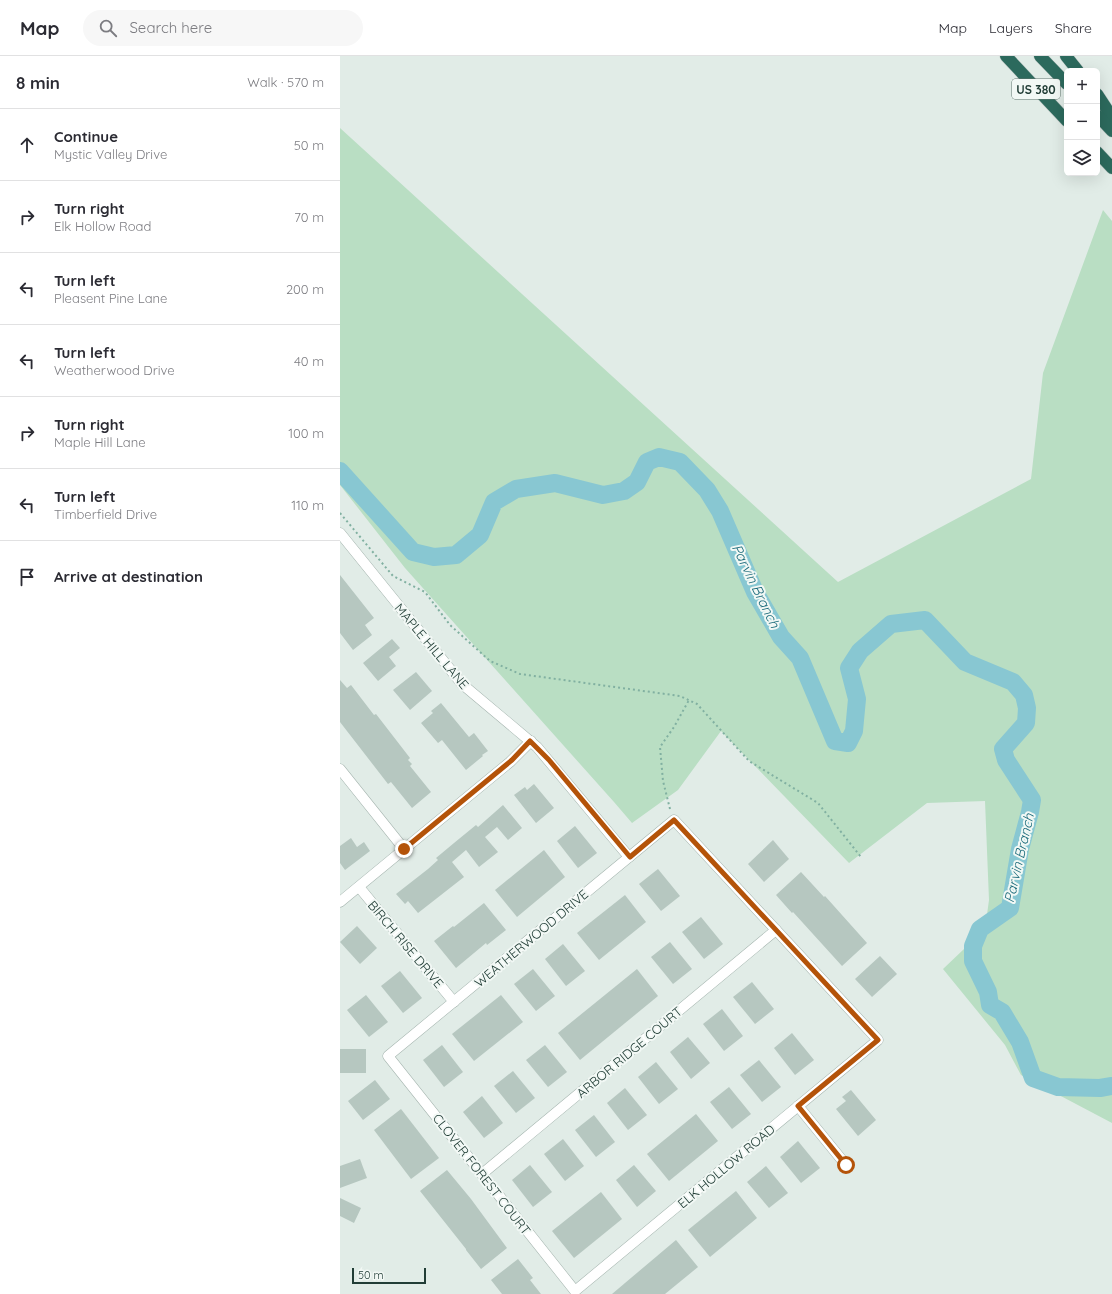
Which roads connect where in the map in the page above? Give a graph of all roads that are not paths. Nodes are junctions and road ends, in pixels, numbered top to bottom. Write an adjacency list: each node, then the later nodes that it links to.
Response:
1 (1006, 56): 8 (highway, US 380)
2 (1040, 56): 5 (highway, US 380)
3 (1066, 56): 4 (highway)
4 (1076, 68)
5 (1064, 81)
6 (1100, 99): 7 (highway)
7 (1112, 117)
8 (1064, 118)
9 (1100, 118): 10 (highway)
10 (1112, 131)
11 (1100, 155): 12 (highway)
12 (1112, 168)
13 (340, 533): 14 (street, MAPLE HILL LANE)
14 (530, 741): 16 (street); 17 (street, MAPLE HILL LANE)
15 (340, 769): 16 (street)
16 (404, 849): 18 (street)
17 (630, 857): 20 (street, WEATHERWOOD DRIVE); 21 (street, WEATHERWOOD DRIVE)
18 (359, 887): 19 (street); 21 (street, BIRCH RISE DRIVE)
19 (340, 902)
20 (776, 930): 23 (street, ELK HOLLOW ROAD); 25 (street, ARBOR RIDGE COURT)
21 (454, 1002): 22 (street, WEATHERWOOD DRIVE)
22 (388, 1056): 25 (street, CLOVER FOREST COURT)
23 (798, 1106): 24 (street); 26 (street, ELK HOLLOW ROAD)
24 (846, 1165)
25 (482, 1174): 26 (street, CLOVER FOREST COURT)
26 (575, 1291)

